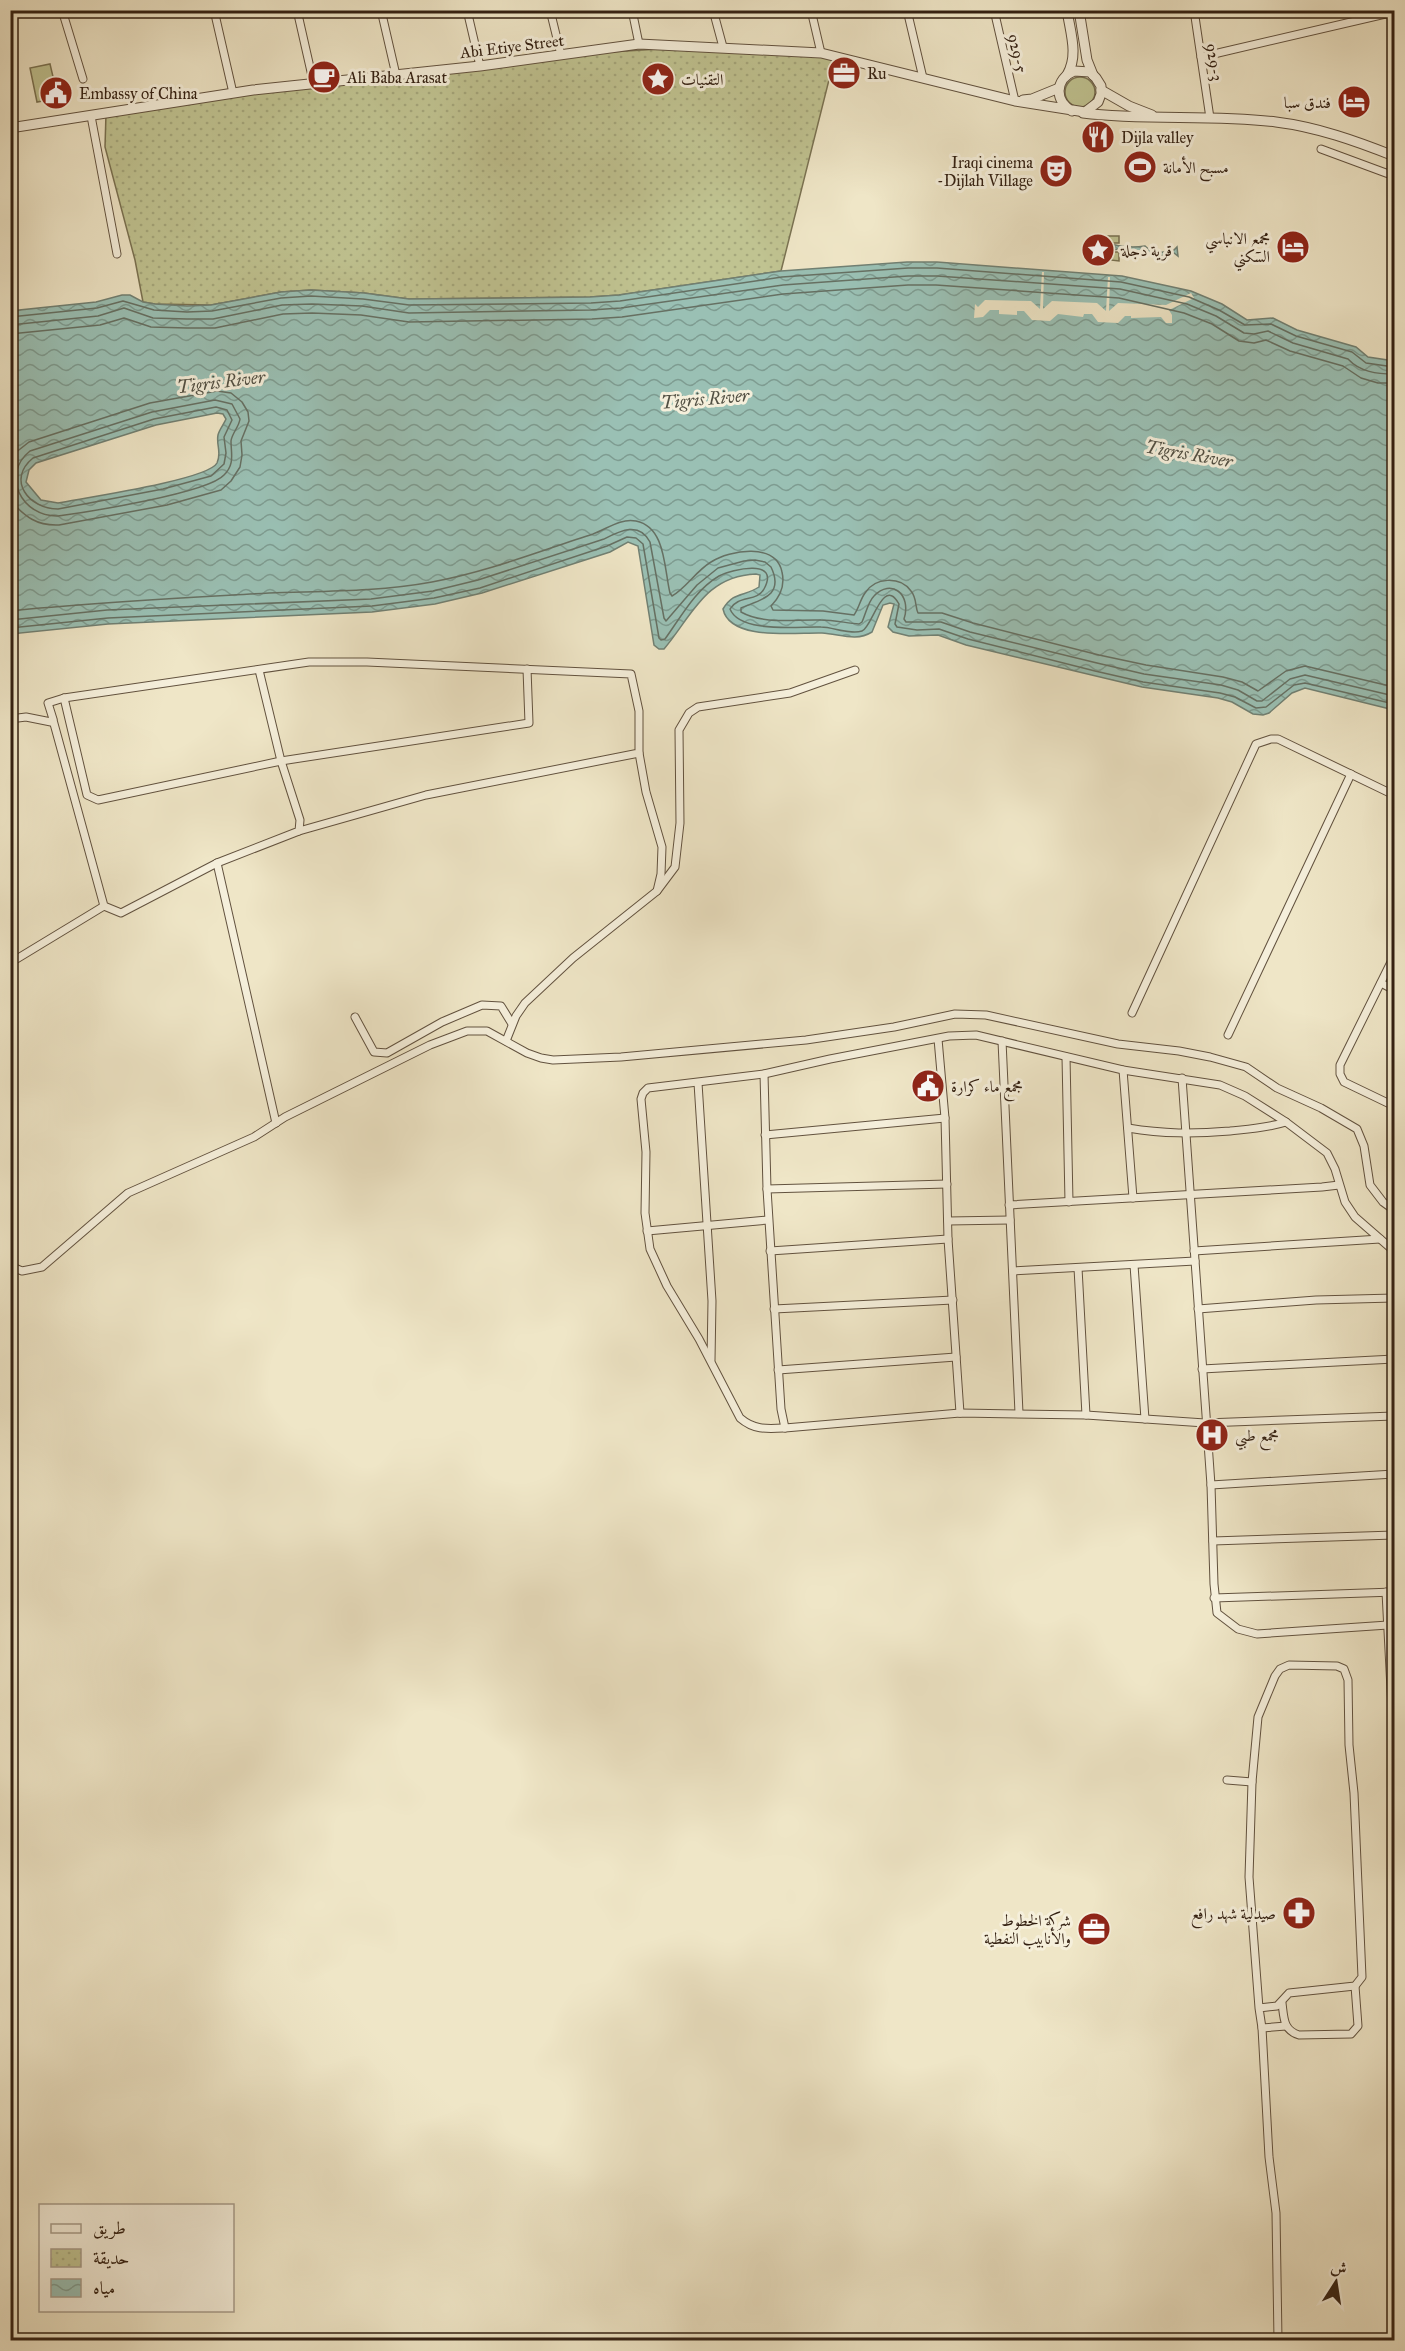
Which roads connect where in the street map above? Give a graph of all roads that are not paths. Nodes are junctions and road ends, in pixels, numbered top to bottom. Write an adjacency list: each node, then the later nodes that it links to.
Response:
1 (62, 10): 27 (street)
2 (213, 10): 31 (street)
3 (297, 10): 28 (street)
4 (381, 10): 23 (street)
5 (467, 10): 22 (street)
6 (550, 10): 20 (street)
7 (632, 10): 17 (street)
8 (713, 10): 18 (street)
9 (811, 10): 19 (street)
10 (907, 10): 26 (street)
11 (994, 10): 32 (street, 929-5)
12 (1067, 10): 24 (street)
13 (1079, 10): 25 (street)
14 (1194, 10): 21 (street, 929-3)
15 (1393, 12): 16 (street); 21 (street)
16 (1395, 21)
17 (639, 44): 18 (street, Abi Etiye Street); 20 (street, Abi Etiye Street)
18 (723, 48): 19 (street, Abi Etiye Street)
19 (821, 53): 26 (street, Abi Etiye Street)
20 (561, 55): 22 (street, Abi Etiye Street)
21 (1201, 57): 35 (street, 929-3)
22 (480, 66): 23 (street, Abi Etiye Street)
23 (396, 75): 28 (street, Abi Etiye Street)
24 (1067, 75): 25 (street); 29 (street)
25 (1093, 75): 30 (street)
26 (923, 78): 32 (street, Abi Etiye Street)
27 (83, 79)
28 (314, 85): 31 (street, Abi Etiye Street)
29 (1059, 88): 32 (street, Abi Etiye Street); 33 (street)
30 (1101, 90): 33 (street); 36 (street, Abi Etiye Street)
31 (233, 93): 34 (street, Abi Etiye Street)
32 (1015, 101): 33 (street, Abi Etiye Street)
33 (1076, 112): 36 (street, Abi Etiye Street)
34 (91, 116): 37 (street, Abi Etiye Street); 41 (street)
35 (1210, 118): 36 (street, Abi Etiye Street); 39 (street, Abi Etiye Street)
36 (1163, 119)
37 (10, 128)
38 (1321, 149): 40 (street)
39 (1395, 156)
40 (1395, 176)
41 (117, 254)
42 (527, 669): 43 (street); 48 (street); 49 (street)
43 (259, 670): 45 (street); 49 (street)
44 (855, 670): 54 (street)
45 (64, 698): 47 (street); 49 (street)
46 (10, 719): 47 (street)
47 (53, 720): 55 (street)
48 (639, 753): 52 (street); 54 (street)
49 (281, 761): 52 (street)
50 (1351, 774): 51 (street); 60 (street); 63 (street)
51 (1395, 795)
52 (299, 831): 53 (street)
53 (217, 862): 55 (street); 75 (street)
54 (657, 891): 62 (street)
55 (104, 906): 57 (street)
56 (1395, 956): 58 (street)
57 (10, 963)
58 (1381, 983): 59 (street); 72 (street)
59 (1395, 990)
60 (1132, 1013)
61 (355, 1017): 62 (street)
62 (513, 1024): 65 (street)
63 (1228, 1035)
64 (938, 1039): 66 (street); 69 (street); 73 (street)
65 (506, 1041): 75 (street); 86 (street)
66 (1002, 1041): 67 (street); 85 (street)
67 (1066, 1057): 68 (street); 84 (street)
68 (1123, 1070): 70 (street); 76 (street)
69 (764, 1074): 71 (street); 78 (street)
70 (1182, 1078): 74 (street); 77 (street)
71 (698, 1083): 90 (street); 91 (street)
72 (1395, 1106)
73 (945, 1118): 78 (street); 79 (street)
74 (1286, 1122): 77 (street); 80 (street)
75 (276, 1123): 99 (street)
76 (1128, 1128): 77 (street); 83 (street)
77 (1186, 1134): 82 (street)
78 (765, 1135): 81 (street)
79 (947, 1184): 81 (street); 89 (street)
80 (1339, 1185): 82 (street); 93 (street)
81 (767, 1189): 87 (street)
82 (1190, 1195): 83 (street); 95 (street)
83 (1132, 1198): 84 (street)
84 (1069, 1202): 85 (street)
85 (1009, 1205): 88 (street)
86 (1395, 1210)
87 (768, 1220): 90 (street); 94 (street)
88 (1010, 1220): 89 (street); 101 (street)
89 (948, 1221): 92 (street)
90 (706, 1226): 91 (street); 108 (street)
91 (647, 1231): 108 (street)
92 (948, 1239): 94 (street); 103 (street)
93 (1380, 1239): 95 (street); 96 (street)
94 (770, 1251): 104 (street)
95 (1194, 1251): 97 (street)
96 (1395, 1251)
97 (1195, 1261): 98 (street); 105 (street)
98 (1134, 1265): 100 (street); 115 (street)
99 (10, 1266)
100 (1078, 1268): 101 (street); 113 (street)
101 (1013, 1271): 112 (street)
102 (1395, 1298): 105 (street)
103 (952, 1300): 104 (street); 106 (street)
104 (774, 1309): 110 (street)
105 (1198, 1309): 109 (street)
106 (957, 1357): 110 (street); 111 (street)
107 (1395, 1359): 109 (street)
108 (711, 1363): 117 (street)
109 (1202, 1369): 116 (street)
110 (778, 1370): 117 (street)
111 (960, 1413): 112 (street); 117 (street)
112 (1019, 1413): 113 (street)
113 (1086, 1415): 115 (street)
114 (1395, 1416): 116 (street)
115 (1146, 1419): 116 (street)
116 (1205, 1423): 119 (street)
117 (785, 1428)
118 (1395, 1474): 119 (street)
119 (1211, 1485): 121 (street)
120 (1395, 1535): 121 (street)
121 (1213, 1541): 123 (street)
122 (1390, 1592): 123 (street); 124 (street)
123 (1214, 1598): 124 (street)
124 (1388, 1625): 125 (street)
125 (1392, 1651): 126 (street)
126 (1394, 1711): 127 (street)
127 (1395, 1747)
128 (1227, 1780): 129 (street)
129 (1252, 1782): 130 (street); 132 (street)
130 (1355, 1986): 131 (street); 133 (street)
131 (1282, 2003): 132 (street); 133 (street)
132 (1259, 2008): 134 (street)
133 (1286, 2026): 134 (street)
134 (1262, 2028): 135 (street)
135 (1278, 2340)

